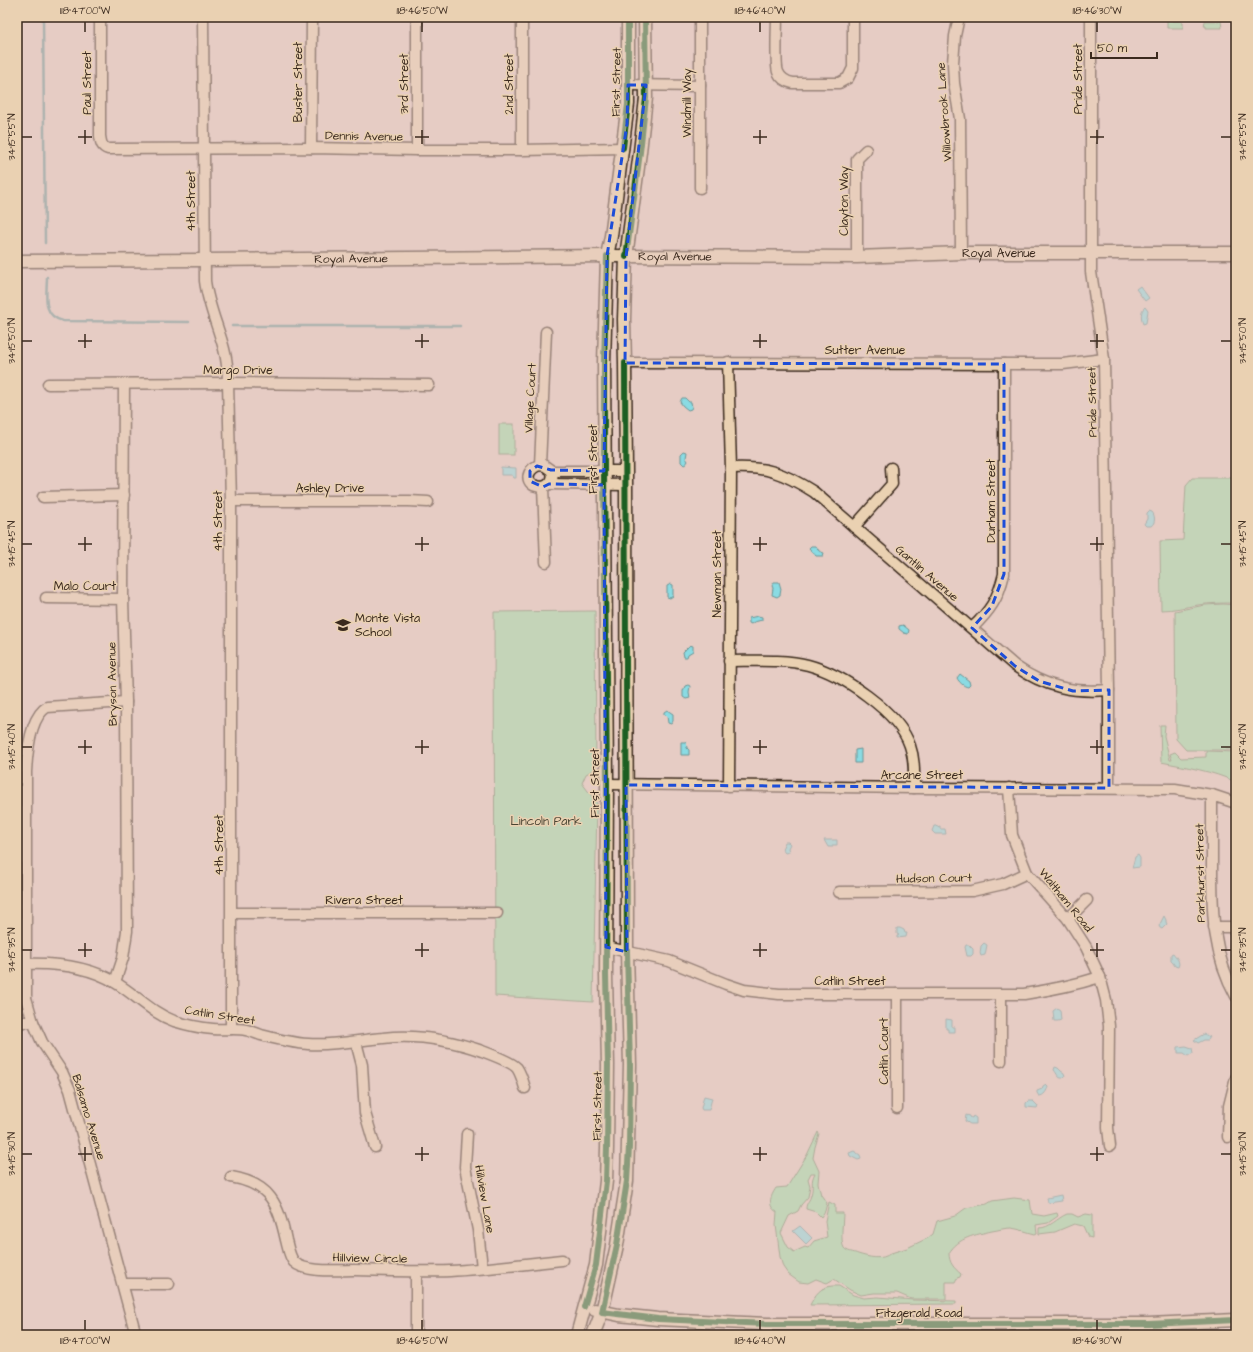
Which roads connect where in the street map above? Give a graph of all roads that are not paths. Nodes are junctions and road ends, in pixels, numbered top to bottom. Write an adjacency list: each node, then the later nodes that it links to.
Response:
1 (100, 17): 16 (street, Paul Street)
2 (203, 17): 17 (street, 4th Street)
3 (312, 17): 18 (street, Buster Street)
4 (417, 17): 20 (street, 3rd Street)
5 (522, 17): 21 (street, 2nd Street)
6 (628, 17): 13 (main road, First Street)
7 (646, 17): 14 (main road)
8 (700, 17): 15 (street, Windmill Way)
9 (777, 17): 10 (street)
10 (853, 17)
11 (959, 17): 24 (street, Willowbrook Lane)
12 (1090, 17): 25 (street, Pride Street)
13 (628, 85): 14 (street); 19 (main road, First Street)
14 (646, 85): 15 (street); 28 (main road)
15 (700, 86): 23 (street, Windmill Way)
16 (104, 148): 17 (street, Dennis Avenue)
17 (204, 148): 18 (street, Dennis Avenue); 30 (street, 4th Street)
18 (311, 148): 20 (street, Dennis Avenue)
19 (623, 148): 21 (street, Dennis Avenue); 27 (main road, First Street)
20 (417, 150): 21 (street, Dennis Avenue)
21 (522, 150)
22 (866, 150): 29 (street, Clayton Way)
23 (700, 188)
24 (961, 253): 25 (main road, Royal Avenue); 29 (main road, Royal Avenue)
25 (1091, 253): 26 (main road, Royal Avenue); 33 (street, Pride Street)
26 (1236, 253)
27 (606, 256): 28 (main road, Royal Avenue); 30 (main road, Royal Avenue); 45 (main road, First Street)
28 (626, 257): 29 (main road, Royal Avenue); 35 (main road)
29 (857, 257)
30 (204, 260): 31 (main road, Royal Avenue); 37 (street, 4th Street)
31 (17, 261)
32 (546, 332): 41 (street, Village Court)
33 (1104, 359): 36 (street, Sutter Avenue); 60 (street, Pride Street)
34 (728, 362): 35 (street, Sutter Avenue); 36 (street, Sutter Avenue); 42 (street, Newman Street)
35 (625, 363): 46 (main road)
36 (1004, 364): 58 (street, Durham Street)
37 (228, 383): 39 (street, Margo Drive); 40 (street, Margo Drive); 52 (street, 4th Street)
38 (48, 384): 39 (street, Margo Drive)
39 (124, 384): 50 (street, Bryson Avenue)
40 (429, 385)
41 (540, 465): 44 (street); 47 (street)
42 (731, 468): 54 (street, Gantlin Avenue); 59 (street, Newman Street)
43 (891, 468): 54 (street)
44 (552, 470): 45 (street); 47 (street)
45 (604, 471): 46 (street); 48 (main road, First Street)
46 (626, 471): 49 (main road)
47 (546, 485): 48 (street); 55 (street)
48 (604, 485): 49 (street); 62 (main road, First Street)
49 (626, 485): 63 (main road)
50 (124, 495): 51 (street); 57 (street, Bryson Avenue)
51 (43, 497)
52 (231, 501): 53 (street, Ashley Drive); 73 (street, 4th Street)
53 (428, 502)
54 (854, 527): 58 (street, Gantlin Avenue)
55 (546, 562)
56 (46, 598): 57 (street, Malo Court)
57 (123, 599): 61 (street, Bryson Avenue)
58 (972, 628): 60 (street, Gantlin Avenue)
59 (730, 661): 64 (street, Newman Street); 65 (street)
60 (1109, 690): 67 (street, Pride Street)
61 (126, 702): 80 (street, Balsamo Avenue); 82 (street, Bryson Avenue)
62 (607, 784): 63 (street, Arcane Street); 78 (main road, First Street)
63 (626, 785): 64 (street, Arcane Street); 79 (main road)
64 (729, 786): 65 (street, Arcane Street)
65 (914, 788): 66 (street, Arcane Street)
66 (1009, 788): 67 (street, Arcane Street); 70 (street, Waltham Road)
67 (1109, 788): 68 (street, Arcane Street)
68 (1212, 795): 69 (street, Arcane Street); 76 (street, Parkhurst Street)
69 (1236, 803)
70 (1028, 873): 71 (street, Hudson Court); 75 (street, Waltham Road)
71 (839, 892)
72 (1087, 900): 75 (street)
73 (232, 913): 74 (street, Rivera Street); 88 (street, 4th Street)
74 (497, 913)
75 (1068, 919): 81 (street, Waltham Road)
76 (1214, 927): 77 (street); 85 (street, Parkhurst Street)
77 (1236, 927)
78 (606, 948): 79 (street, Catlin Street); 104 (main road, First Street)
79 (627, 952): 83 (street, Catlin Street); 105 (main road)
80 (25, 964): 82 (street, Catlin Street); 87 (street, Balsamo Avenue)
81 (1100, 977): 84 (street, Catlin Street); 96 (street, Waltham Road)
82 (115, 982): 88 (street, Catlin Street)
83 (897, 994): 84 (street, Catlin Street); 93 (street, Catlin Court)
84 (1001, 995): 90 (street)
85 (1236, 996)
86 (17, 1022): 87 (street)
87 (33, 1022): 102 (street, Balsamo Avenue)
88 (231, 1029): 89 (street, Catlin Street)
89 (356, 1042): 92 (street, Catlin Street); 97 (street)
90 (1001, 1061)
91 (1236, 1078): 95 (street)
92 (525, 1088)
93 (897, 1108)
94 (468, 1134): 100 (street, Hillview Lane)
95 (1228, 1137)
96 (1110, 1146)
97 (375, 1147)
98 (231, 1177): 101 (street, Hillview Circle)
99 (562, 1260): 100 (street, Hillview Circle)
100 (482, 1268): 101 (street, Hillview Circle)
101 (416, 1272): 110 (street)
102 (123, 1284): 103 (street); 109 (street, Balsamo Avenue)
103 (169, 1284)
104 (584, 1307): 105 (main road, Fitzgerald Road); 111 (main road, First Street)
105 (602, 1312): 108 (main road, Fitzgerald Road); 112 (main road)
106 (1236, 1320): 107 (main road, Fitzgerald Road)
107 (1149, 1329): 108 (main road, Fitzgerald Road)
108 (767, 1330)
109 (136, 1335)
110 (416, 1335)
111 (576, 1335)
112 (593, 1335)

